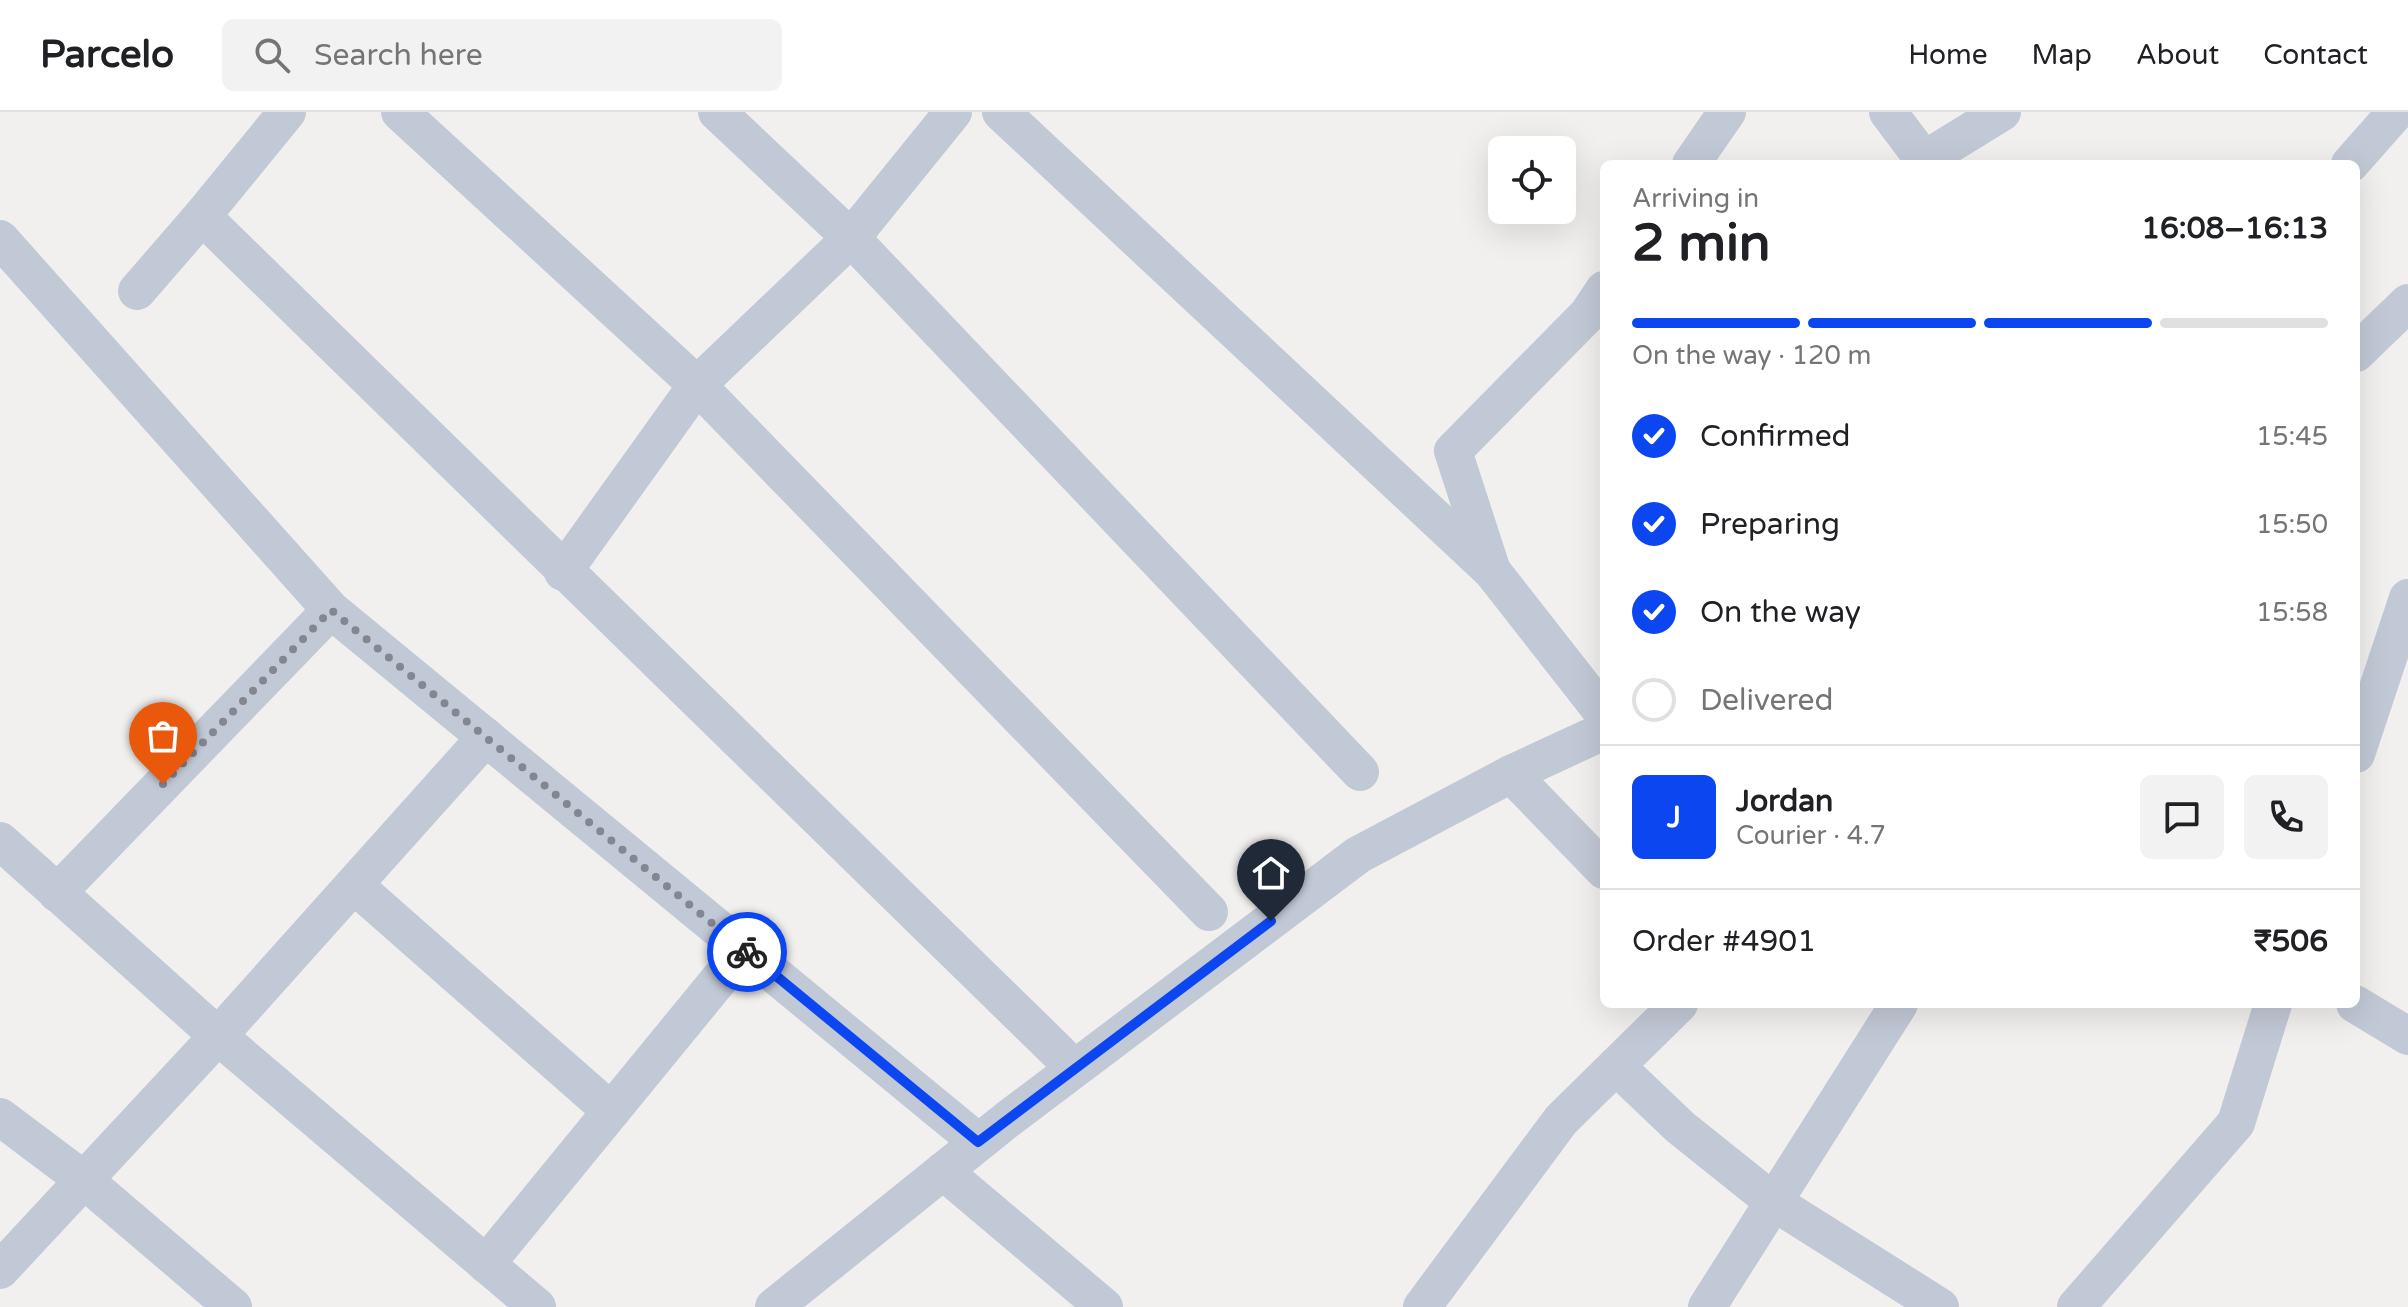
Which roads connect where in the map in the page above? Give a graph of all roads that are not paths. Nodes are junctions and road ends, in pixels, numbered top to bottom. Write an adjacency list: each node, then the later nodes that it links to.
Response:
1 (287, 112): 12 (street)
2 (400, 112): 19 (street)
3 (717, 112): 13 (street)
4 (953, 112): 13 (street)
5 (1001, 112): 20 (street)
6 (1727, 112): 10 (street)
7 (1888, 112): 8 (street)
8 (2002, 112)
9 (2396, 112): 11 (street)
10 (1694, 160)
11 (2354, 160)
12 (202, 216): 15 (street); 21 (street)
13 (851, 238): 19 (street); 29 (street)
14 (0, 239): 23 (street)
15 (137, 291)
16 (1600, 296): 20 (street)
17 (2408, 303): 18 (street)
18 (2360, 349)
19 (697, 385): 21 (street); 35 (street)
20 (1492, 571): 25 (street)
21 (563, 572): 43 (street)
22 (2408, 598): 24 (street)
23 (331, 610): 28 (street); 34 (street)
24 (2367, 676): 26 (street)
25 (1600, 709)
26 (2360, 726)
27 (1600, 733): 30 (street)
28 (486, 737): 33 (street); 36 (street)
29 (1360, 772)
30 (1511, 774): 32 (street); 47 (street)
31 (0, 841): 34 (street)
32 (1600, 866)
33 (354, 885): 41 (street); 45 (street)
34 (57, 893): 41 (street)
35 (1209, 912)
36 (744, 949): 45 (street); 47 (street)
37 (2360, 1007): 42 (street)
38 (1675, 1008): 44 (street)
39 (1897, 1008): 50 (street)
40 (2272, 1008): 53 (street)
41 (218, 1036): 49 (street); 51 (street)
42 (2408, 1036)
43 (1061, 1055)
44 (1616, 1066): 50 (street); 58 (street)
45 (611, 1111): 51 (street)
46 (0, 1117): 49 (street)
47 (978, 1142): 48 (street)
48 (943, 1171): 56 (street); 57 (street)
49 (84, 1180): 52 (street); 54 (street)
50 (1775, 1203): 59 (street); 60 (street)
51 (486, 1264): 55 (street)
52 (0, 1270)
53 (2088, 1303)
54 (233, 1307)
55 (537, 1307)
56 (774, 1307)
57 (1104, 1307)
58 (1422, 1307)
59 (1707, 1307)
60 (1940, 1307)

